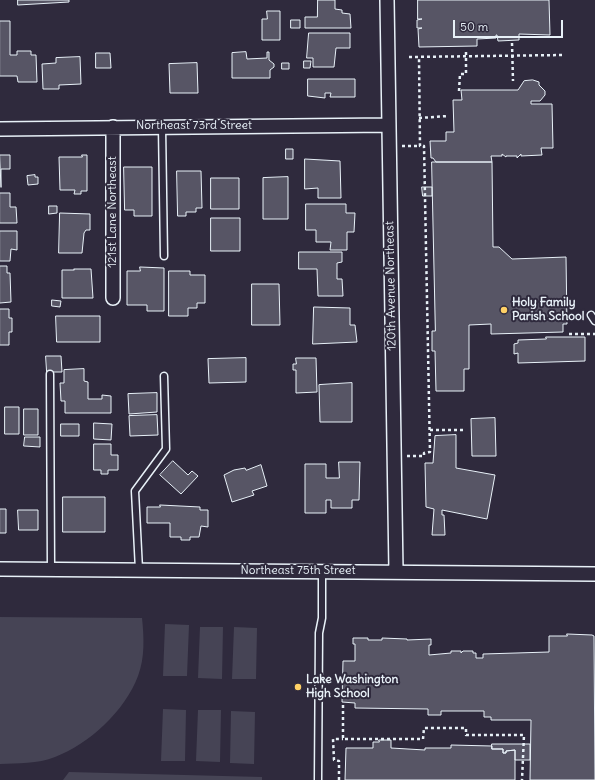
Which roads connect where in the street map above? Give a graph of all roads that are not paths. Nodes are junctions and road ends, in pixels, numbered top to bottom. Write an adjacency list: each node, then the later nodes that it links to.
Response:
1 (387, 0): 2 (street, 120th Avenue Northeast)
2 (388, 125): 4 (street, Northeast 73rd Street); 16 (street, 120th Avenue Northeast)
3 (113, 127): 4 (street, Northeast 73rd Street); 5 (street, Northeast 73rd Street); 7 (street, 121st Lane Northeast)
4 (162, 127): 6 (lane)
5 (0, 129)
6 (164, 256)
7 (113, 298)
8 (591, 315): 9 (lane)
9 (595, 321)
10 (50, 374): 13 (lane)
11 (164, 376): 14 (lane)
12 (0, 569): 13 (street, Northeast 75th Street)
13 (51, 569): 14 (street, Northeast 75th Street)
14 (139, 570): 15 (street, Northeast 75th Street)
15 (322, 571): 16 (street, Northeast 75th Street); 18 (lane)
16 (396, 571): 17 (street, Northeast 75th Street)
17 (595, 574)
18 (318, 780)

